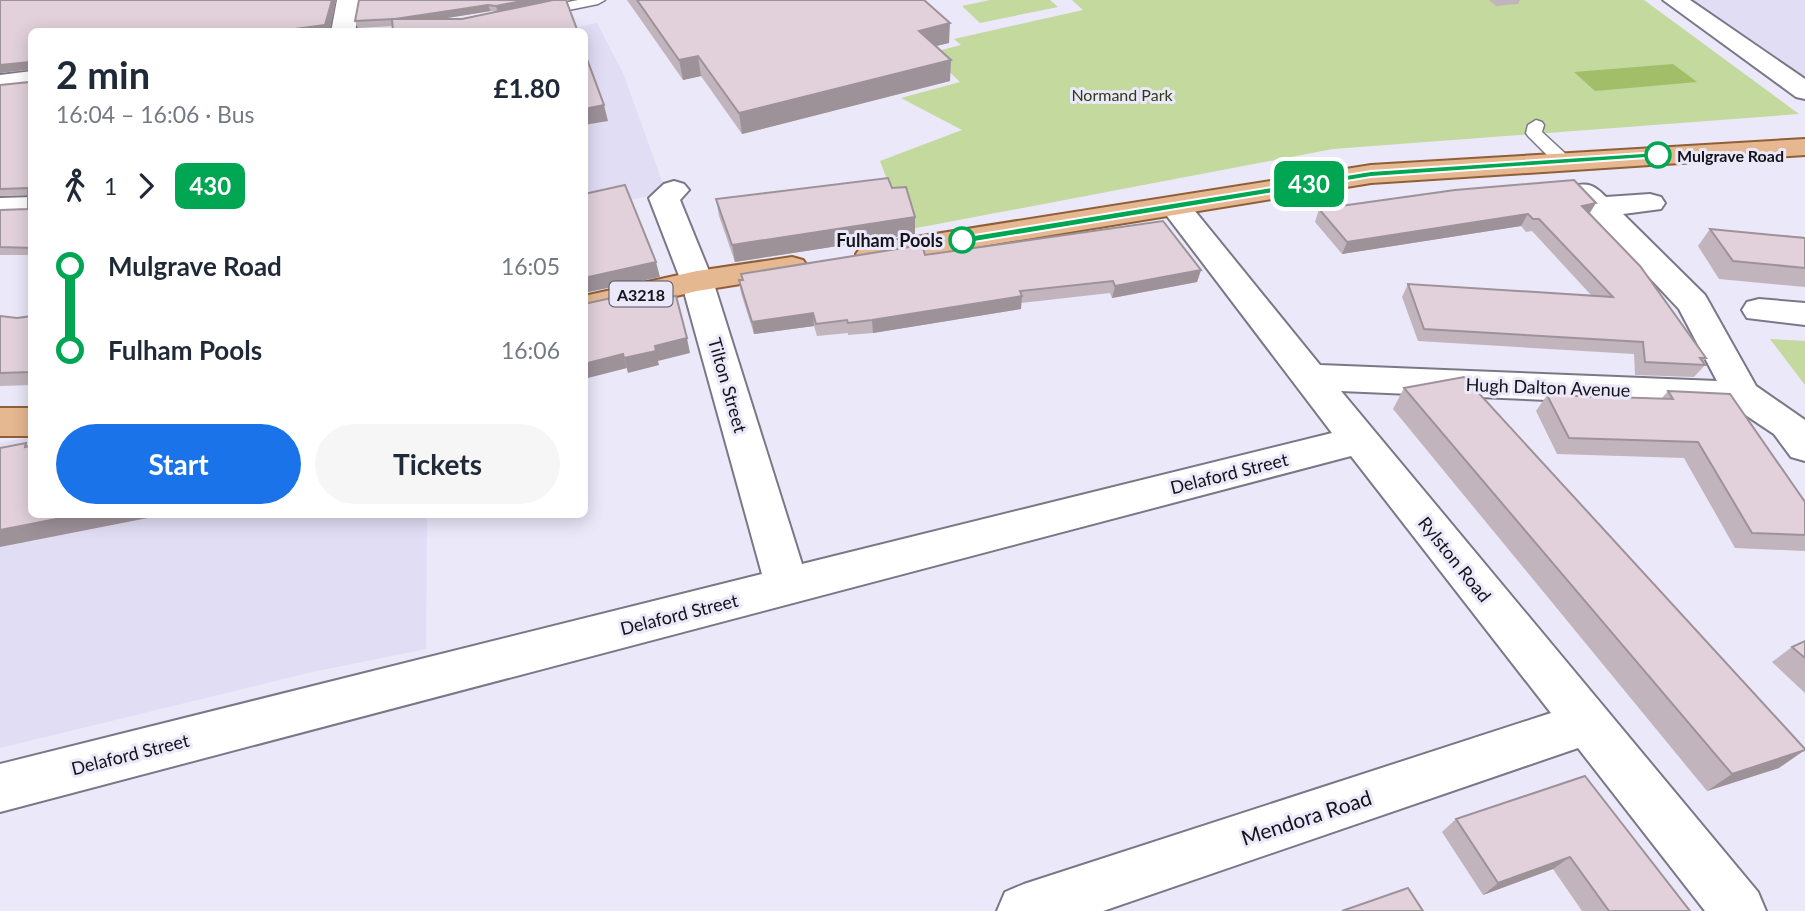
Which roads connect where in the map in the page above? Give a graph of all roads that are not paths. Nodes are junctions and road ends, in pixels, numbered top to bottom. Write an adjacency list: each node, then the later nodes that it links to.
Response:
1 (349, 0): 5 (street)
2 (598, 0): 4 (lane)
3 (1675, 0): 8 (street)
4 (519, 16)
5 (344, 28)
6 (28, 80): 7 (street)
7 (0, 83)
8 (1805, 91)
9 (1536, 125): 11 (lane)
10 (1805, 147): 11 (main road, A3218)
11 (1563, 161): 14 (main road, A3218)
12 (674, 190): 17 (street, Tilton Street)
13 (1650, 204): 22 (street)
14 (1175, 205): 17 (main road, A3218); 21 (street, Rylston Road)
15 (28, 206): 16 (street)
16 (0, 207)
17 (697, 281): 18 (main road, A3218); 27 (street, Tilton Street)
18 (588, 306)
19 (1759, 310): 20 (street)
20 (1805, 314)
21 (1311, 377): 22 (street, Hugh Dalton Avenue); 25 (street, Rylston Road)
22 (1743, 395): 26 (street)
23 (0, 422): 24 (main road)
24 (28, 422)
25 (1359, 440): 27 (street, Delaford Street); 28 (street, Rylston Road)
26 (1805, 447)
27 (787, 586): 29 (street, Delaford Street)
28 (1588, 723): 30 (street, Mendora Road); 31 (street, Rylston Road)
29 (0, 788)
30 (1024, 911)
31 (1739, 911)

